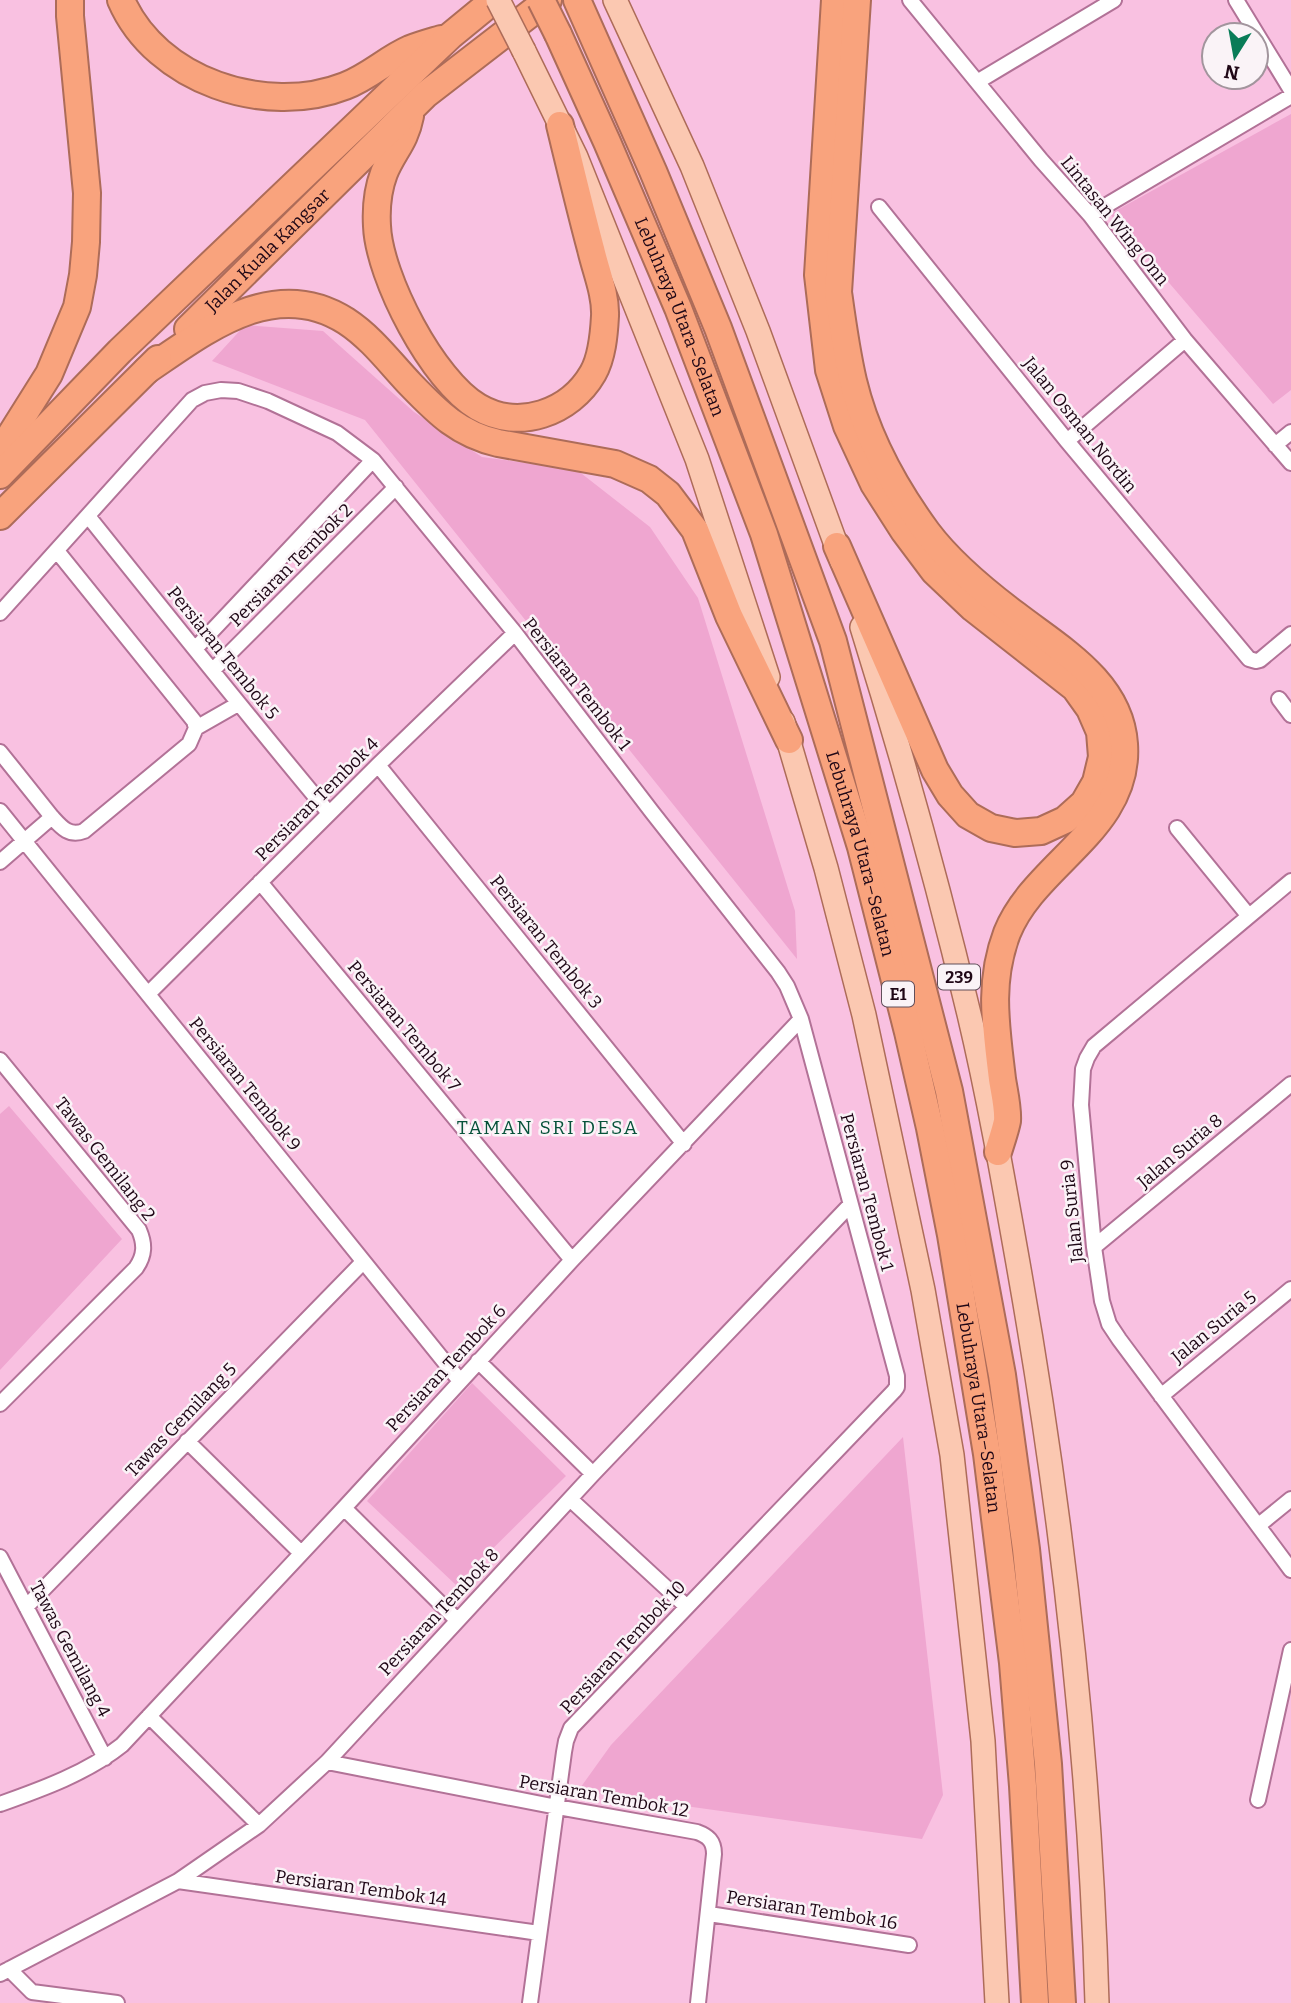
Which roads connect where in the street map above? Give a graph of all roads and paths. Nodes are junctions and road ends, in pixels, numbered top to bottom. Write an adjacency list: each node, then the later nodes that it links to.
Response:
1 (70, 0): 26 (highway)
2 (121, 0): 13 (highway)
3 (496, 0): 13 (highway, Jalan Kuala Kangsar); 18 (main road, bridge)
4 (541, 0): 102 (highway, Lebuhraya Utara–Selatan / E1, bridge)
5 (548, 0): 17 (highway, Jalan Kuala Kangsar)
6 (615, 0): 33 (main road, 239)
7 (835, 0): 33 (highway)
8 (857, 0): 61 (highway)
9 (1114, 0): 14 (street)
10 (1236, 0): 15 (street)
11 (910, 1): 14 (street, Lintasan Wing Onn)
12 (581, 7): 103 (highway, Lebuhraya Utara–Selatan / E1)
13 (450, 36): 29 (highway, Jalan Kuala Kangsar)
14 (977, 82): 20 (street, Lintasan Wing Onn)
15 (1291, 90)
16 (1291, 96): 20 (street)
17 (411, 110): 18 (highway); 22 (highway, Jalan Kuala Kangsar)
18 (560, 125): 44 (main road)
19 (879, 207): 24 (street, Jalan Osman Nordin)
20 (1090, 215): 21 (street, Lintasan Wing Onn)
21 (1185, 340): 24 (street); 25 (street, Lintasan Wing Onn)
22 (147, 370): 31 (highway, Jalan Kuala Kangsar); 44 (highway)
23 (1291, 432): 25 (street)
24 (1067, 441): 37 (street, Jalan Osman Nordin)
25 (1275, 445): 28 (street, Lintasan Wing Onn)
26 (0, 452)
27 (373, 460): 30 (street, Persiaran Tembok 1); 32 (street, Persiaran Tembok 1); 38 (street)
28 (1291, 463)
29 (0, 475)
30 (396, 486): 36 (street, Persiaran Tembok 1); 39 (street, Persiaran Tembok 2)
31 (0, 516)
32 (88, 516): 34 (street, Persiaran Tembok 1); 38 (street, Persiaran Tembok 5)
33 (837, 546): 61 (main road, 239)
34 (57, 551): 35 (street, Persiaran Tembok 1); 43 (street)
35 (0, 612)
36 (515, 634): 46 (street, Persiaran Tembok 4); 57 (street, Persiaran Tembok 1)
37 (1291, 634)
38 (195, 649): 39 (street, Persiaran Tembok 5)
39 (213, 670): 41 (street, Persiaran Tembok 5)
40 (1279, 699): 42 (street)
41 (238, 704): 43 (street); 48 (street, Persiaran Tembok 5)
42 (1291, 715)
43 (196, 728): 49 (street)
44 (789, 740): 101 (main road)
45 (0, 752): 49 (street)
46 (378, 765): 48 (street, Persiaran Tembok 4); 60 (street, Persiaran Tembok 3)
47 (0, 811): 51 (street, Persiaran Tembok 9)
48 (329, 813): 53 (street, Persiaran Tembok 4)
49 (52, 817): 51 (street)
50 (1177, 828): 55 (street)
51 (25, 841): 52 (street); 56 (street, Persiaran Tembok 9)
52 (0, 862)
53 (260, 882): 56 (street, Persiaran Tembok 4); 64 (street, Persiaran Tembok 7)
54 (1289, 885): 55 (street, Jalan Suria 9)
55 (1248, 915): 63 (street, Jalan Suria 9)
56 (148, 994): 65 (street, Persiaran Tembok 9)
57 (801, 1019): 60 (street, Persiaran Tembok 6); 62 (street, Persiaran Tembok 1)
58 (3, 1070): 71 (street, Tawas Gemilang 2)
59 (1291, 1084): 63 (street, Jalan Suria 8)
60 (684, 1144): 64 (street, Persiaran Tembok 6)
61 (998, 1152): 104 (main road, 239)
62 (850, 1205): 69 (street, Persiaran Tembok 1); 73 (street, Persiaran Tembok 8)
63 (1094, 1247): 70 (street, Jalan Suria 9)
64 (572, 1260): 67 (street, Persiaran Tembok 6)
65 (363, 1262): 68 (street, Persiaran Tembok 9); 72 (street, Tawas Gemilang 5)
66 (1291, 1289): 70 (street, Jalan Suria 5)
67 (478, 1362): 68 (street, Persiaran Tembok 6); 73 (street)
68 (460, 1381): 76 (street, Persiaran Tembok 6)
69 (894, 1391): 82 (street, Persiaran Tembok 10)
70 (1161, 1396): 77 (street, Jalan Suria 9)
71 (0, 1404)
72 (187, 1441): 78 (street); 81 (street, Tawas Gemilang 5)
73 (593, 1474): 74 (street, Persiaran Tembok 8)
74 (570, 1499): 82 (street); 83 (street, Persiaran Tembok 8)
75 (1291, 1499): 77 (street)
76 (344, 1508): 78 (street, Persiaran Tembok 6); 83 (street)
77 (1259, 1525): 80 (street, Jalan Suria 9)
78 (301, 1553): 85 (street, Persiaran Tembok 6)
79 (0, 1558): 81 (street, Tawas Gemilang 4)
80 (1291, 1570)
81 (26, 1606): 86 (street, Tawas Gemilang 4)
82 (687, 1607): 90 (street, Persiaran Tembok 10)
83 (457, 1620): 87 (street, Persiaran Tembok 8)
84 (1291, 1650): 88 (street)
85 (149, 1716): 86 (street, Persiaran Tembok 6); 91 (street)
86 (106, 1758): 89 (street, Persiaran Tembok 6)
87 (327, 1762): 90 (street, Persiaran Tembok 12); 91 (street, Persiaran Tembok 8)
88 (1258, 1800)
89 (0, 1804)
90 (557, 1807): 93 (street, Persiaran Tembok 12); 94 (street, Persiaran Tembok 10)
91 (259, 1825): 92 (street, Persiaran Tembok 8)
92 (178, 1881): 94 (street, Persiaran Tembok 14); 96 (street, Persiaran Tembok 8)
93 (709, 1914): 95 (street, Persiaran Tembok 16); 100 (street, Persiaran Tembok 12)
94 (539, 1933): 99 (street, Persiaran Tembok 10)
95 (909, 1945)
96 (5, 1971): 97 (street)
97 (32, 1998): 98 (street)
98 (117, 2003)
99 (530, 2003)
100 (698, 2003)
101 (997, 2003)
102 (1035, 2003)
103 (1062, 2003)
104 (1097, 2003)

